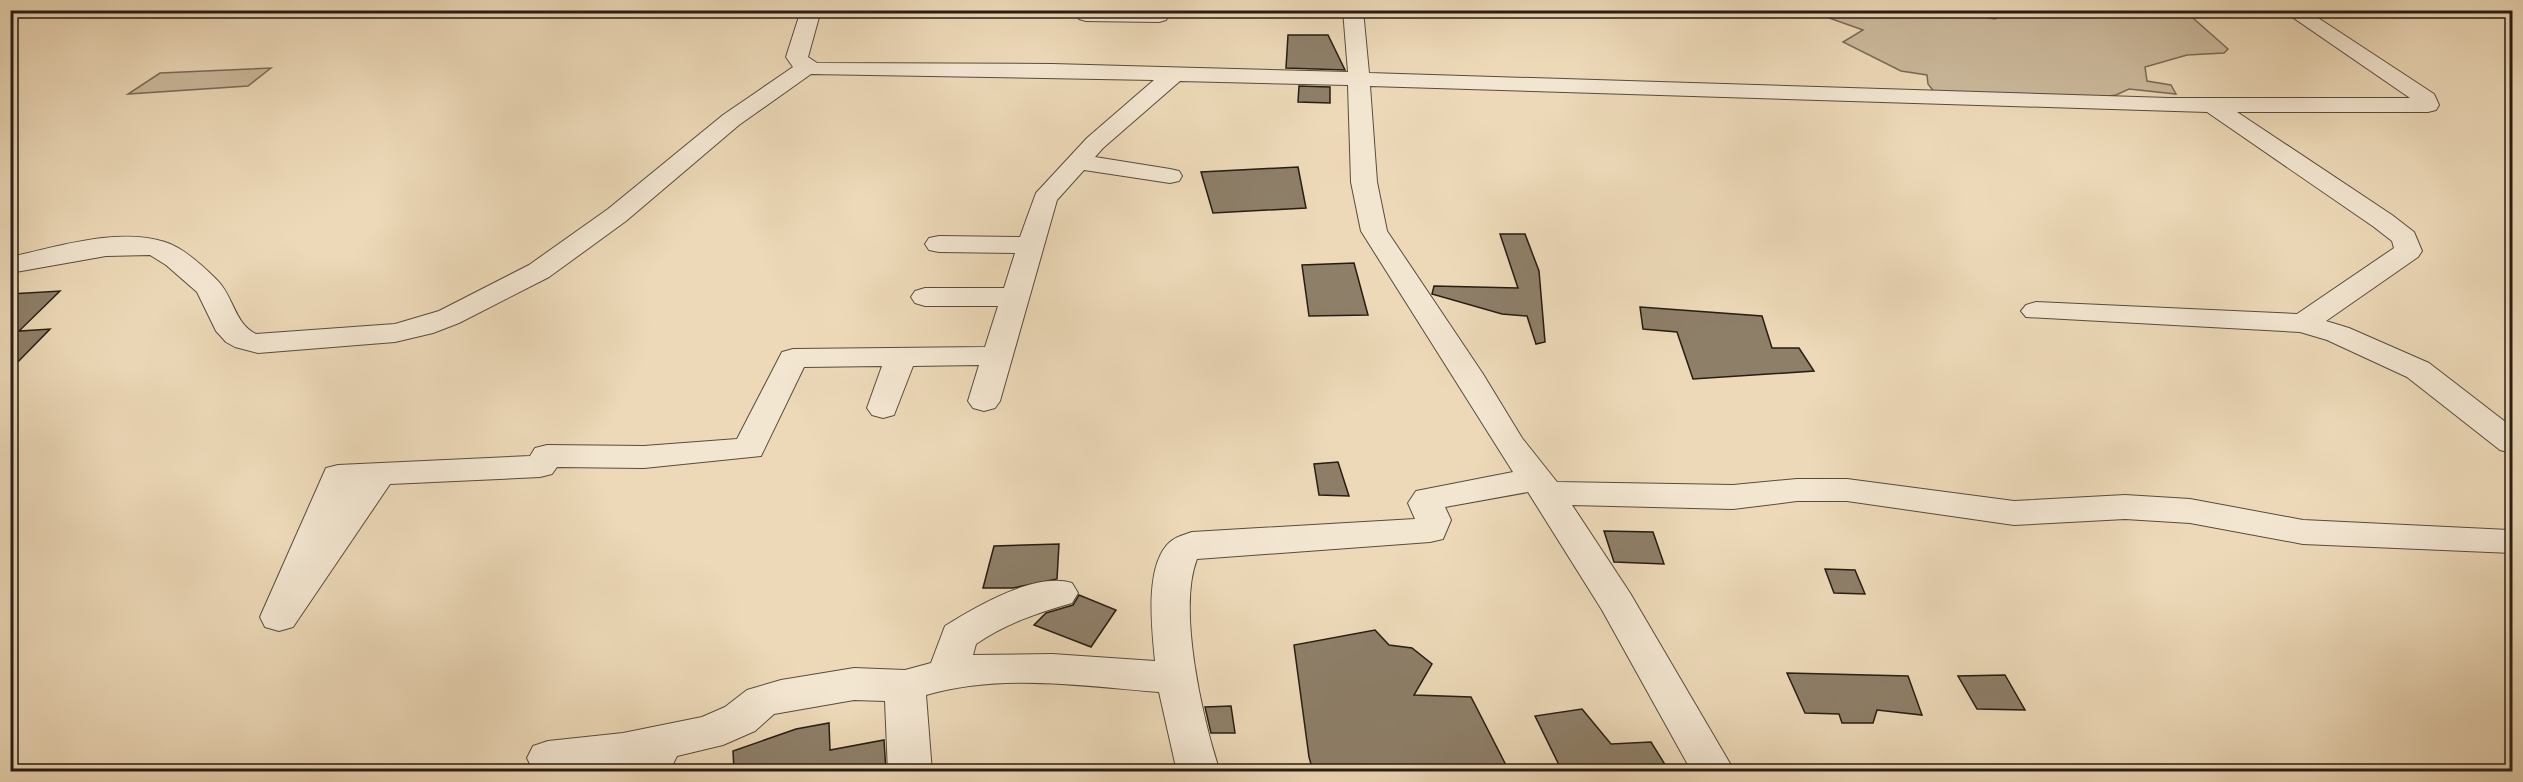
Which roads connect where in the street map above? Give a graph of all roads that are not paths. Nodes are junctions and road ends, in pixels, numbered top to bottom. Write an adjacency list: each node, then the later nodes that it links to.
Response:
1 (811, 10): 6 (street)
2 (1082, 10): 5 (street)
3 (1353, 10): 8 (street)
4 (2292, 10): 9 (street)
5 (1160, 18)
6 (807, 67): 7 (street); 14 (street)
7 (1175, 74): 8 (street); 10 (street)
8 (1359, 79): 9 (street); 25 (street)
9 (2212, 105): 18 (street)
10 (1078, 162): 11 (street); 13 (street)
11 (1170, 176)
12 (939, 244): 13 (street)
13 (1031, 244): 16 (street)
14 (10, 265)
15 (925, 297): 16 (street)
16 (1016, 297): 19 (street)
17 (2036, 311): 18 (street)
18 (2303, 323): 23 (street)
19 (998, 356): 20 (street); 21 (street)
20 (901, 357): 22 (street); 24 (street)
21 (984, 401)
22 (883, 408)
23 (2512, 443)
24 (380, 474)
25 (1542, 486): 26 (street); 29 (street); 35 (street)
26 (2509, 542)
27 (1059, 593): 28 (street)
28 (948, 674): 29 (street); 30 (street)
29 (1178, 678): 34 (street)
30 (905, 686): 31 (street); 33 (street)
31 (655, 757): 32 (street)
32 (548, 758)
33 (910, 771)
34 (1199, 771)
35 (1714, 771)

